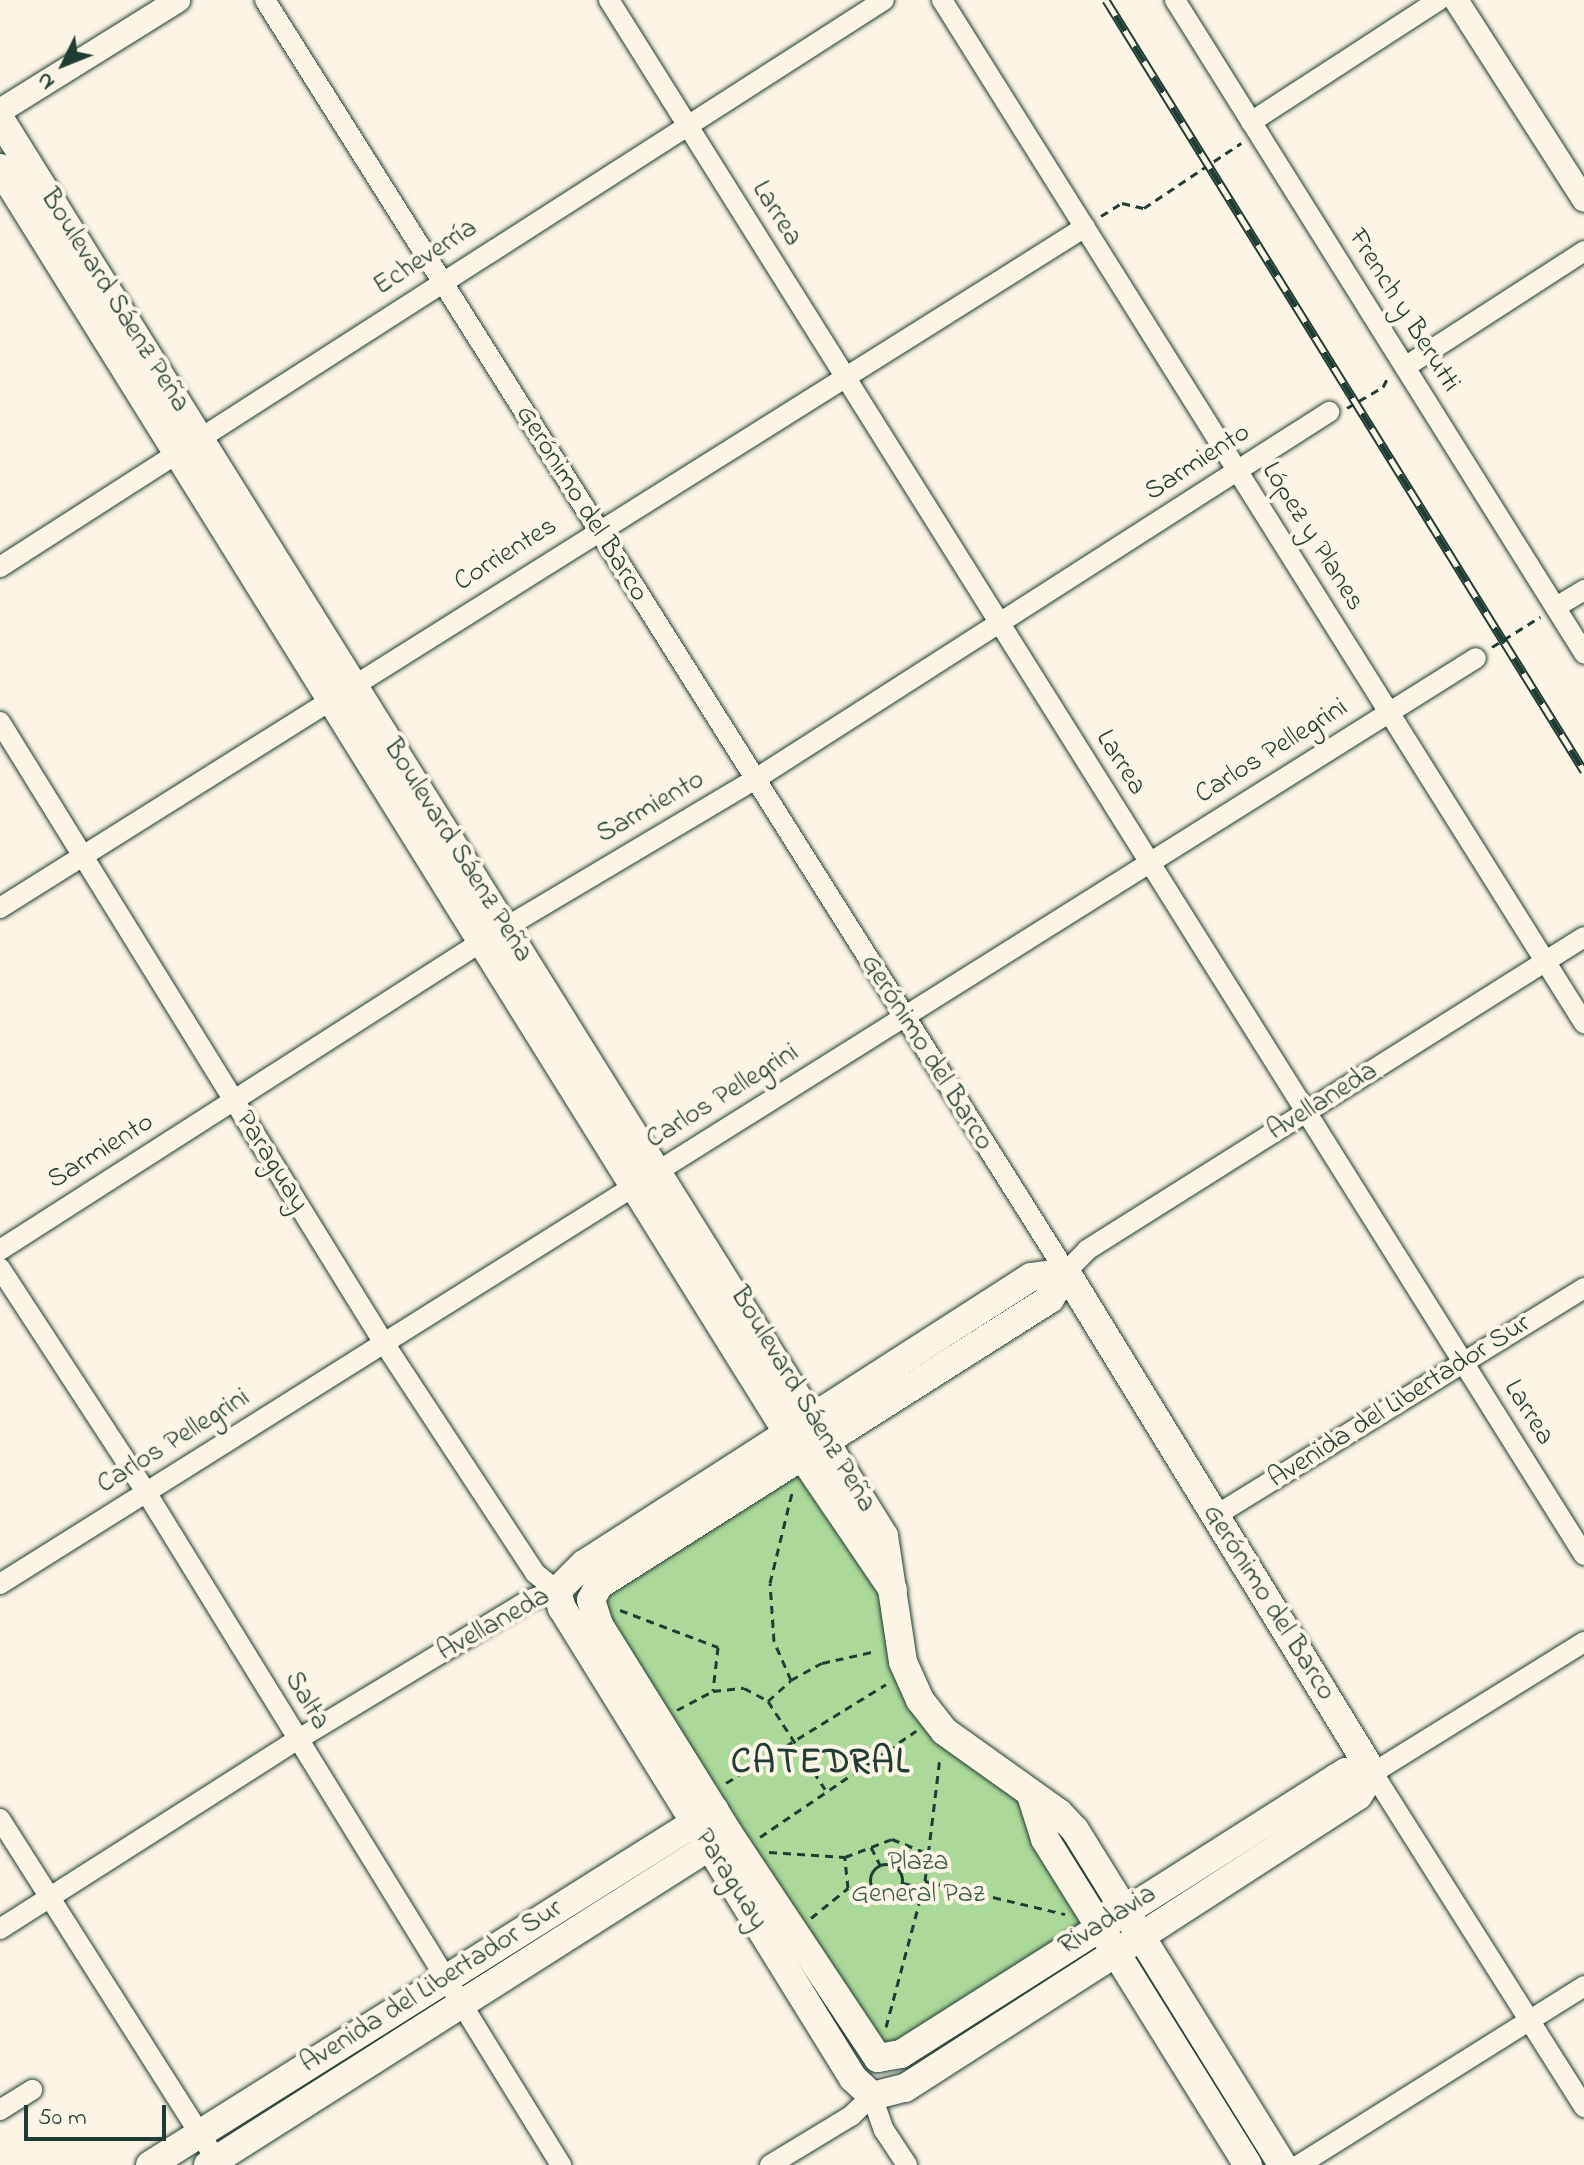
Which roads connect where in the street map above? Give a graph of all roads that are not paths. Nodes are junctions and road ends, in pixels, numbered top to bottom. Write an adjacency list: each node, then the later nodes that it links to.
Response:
1 (178, 0): 9 (street)
2 (265, 0): 17 (street, Gerónimo del Barco)
3 (609, 0): 11 (street, Larrea)
4 (884, 0): 11 (street, Echeverría)
5 (942, 0): 15 (street, López y Planes)
6 (1175, 0): 12 (street, French y Berutti)
7 (1439, 0): 12 (street)
8 (1456, 0): 14 (street)
9 (0, 111)
10 (0, 119): 21 (main road, Boulevard Sáenz Peña)
11 (686, 124): 17 (street, Echeverría); 19 (street, Larrea)
12 (1252, 124): 18 (street, French y Berutti)
13 (0, 168): 21 (main road, Boulevard Sáenz Peña)
14 (1584, 199)
15 (1085, 227): 19 (street, Corrientes); 22 (street, López y Planes)
16 (1584, 251): 18 (street)
17 (440, 282): 21 (street, Echeverría); 23 (street, Gerónimo del Barco)
18 (1405, 367): 26 (street, French y Berutti)
19 (845, 378): 23 (street, Corrientes); 27 (street, Larrea)
20 (1329, 412): 22 (street, Sarmiento)
21 (188, 445): 24 (street, Echeverría); 30 (main road, Boulevard Sáenz Peña)
22 (1238, 471): 27 (street, Sarmiento); 31 (street, López y Planes)
23 (599, 531): 30 (street, Corrientes); 33 (street, Gerónimo del Barco)
24 (0, 567)
25 (1584, 590): 26 (street)
26 (1556, 607): 28 (street, French y Berutti)
27 (999, 624): 33 (street, Sarmiento); 35 (street, Larrea)
28 (1584, 653)
29 (1476, 658): 31 (street, Carlos Pellegrini)
30 (340, 691): 34 (street, Corrientes); 37 (main road, Boulevard Sáenz Peña); 39 (main road, Boulevard Sáenz Peña)
31 (1389, 712): 35 (street, Carlos Pellegrini); 40 (street, López y Planes)
32 (0, 722): 34 (street, Paraguay)
33 (754, 780): 37 (street, Sarmiento); 41 (street, Gerónimo del Barco)
34 (84, 855): 36 (street, Corrientes); 43 (street, Paraguay)
35 (1149, 862): 41 (street, Carlos Pellegrini); 44 (street, Larrea)
36 (0, 908)
37 (505, 927): 39 (street, Sarmiento); 45 (main road, Boulevard Sáenz Peña)
38 (1584, 937): 40 (street, Avellaneda)
39 (481, 942): 43 (street, Sarmiento); 46 (main road, Boulevard Sáenz Peña)
40 (1545, 962): 42 (street, López y Planes); 44 (street, Avellaneda)
41 (902, 1017): 45 (street, Carlos Pellegrini); 49 (street, Gerónimo del Barco)
42 (1584, 1023)
43 (233, 1102): 47 (street, Sarmiento); 51 (street, Paraguay)
44 (1306, 1112): 49 (street, Avellaneda); 52 (street, Larrea)
45 (659, 1170): 46 (street, Carlos Pellegrini); 53 (main road, Boulevard Sáenz Peña)
46 (635, 1186): 51 (street, Carlos Pellegrini); 54 (main road, Boulevard Sáenz Peña)
47 (0, 1250)
48 (0, 1268): 57 (street, Salta)
49 (1066, 1272): 53 (main road, Avellaneda); 55 (main road, Avellaneda); 58 (main road, Gerónimo del Barco)
50 (1584, 1288): 52 (street, Avenida del Libertador Sur)
51 (384, 1343): 57 (street, Carlos Pellegrini); 61 (street, Paraguay)
52 (1463, 1363): 58 (street, Avenida del Libertador Sur); 59 (street, Larrea)
53 (815, 1418): 54 (main road, Avellaneda); 55 (main road, Boulevard Sáenz Peña)
54 (789, 1434): 56 (main road, Boulevard Sáenz Peña); 61 (main road, Avellaneda)
55 (830, 1442): 56 (main road, Avellaneda); 62 (main road, Boulevard Sáenz Peña)
56 (804, 1459): 62 (main road, Boulevard Sáenz Peña); 63 (main road, Avellaneda)
57 (146, 1492): 60 (street, Carlos Pellegrini); 65 (street, Salta)
58 (1215, 1516): 66 (main road, Gerónimo del Barco)
59 (1584, 1555)
60 (0, 1584)
61 (557, 1591): 63 (main road, Paraguay); 65 (street, Avellaneda); 69 (main road, Paraguay)
62 (893, 1591): 67 (main road, Boulevard Sáenz Peña)
63 (591, 1600): 69 (main road, Paraguay)
64 (1584, 1642): 66 (street, Rivadavia)
65 (297, 1740): 70 (street, Avellaneda); 76 (street, Salta)
66 (1373, 1773): 71 (main road, Rivadavia); 74 (main road, Rivadavia); 79 (street, Gerónimo del Barco)
67 (1032, 1798): 71 (main road, Boulevard Sáenz Peña); 72 (main road)
68 (0, 1819): 70 (street)
69 (716, 1826): 76 (main road, Avenida del Libertador Sur); 78 (main road, Avenida del Libertador Sur); 80 (main road, Paraguay); 82 (main road, Paraguay)
70 (49, 1898): 73 (street, Avellaneda); 85 (street)
71 (1127, 1909): 72 (main road, Rivadavia); 74 (main road, Boulevard Sáenz Peña)
72 (1100, 1927): 75 (main road); 80 (main road, Rivadavia)
73 (0, 1929)
74 (1143, 1935): 75 (main road, Rivadavia); 92 (main road, Boulevard Sáenz Peña)
75 (1115, 1952): 82 (main road, Rivadavia); 91 (main road)
76 (446, 1979): 78 (street, Salta); 85 (main road, Avenida del Libertador Sur)
77 (1584, 1986): 79 (street)
78 (461, 2003): 86 (main road, Avenida del Libertador Sur); 88 (street, Salta)
79 (1529, 2021): 83 (street, Gerónimo del Barco); 93 (street)
80 (878, 2058): 82 (main road)
81 (32, 2090): 84 (street)
82 (872, 2096): 89 (street, Rivadavia); 90 (street, Paraguay)
83 (1584, 2107)
84 (0, 2110)
85 (200, 2133): 86 (street); 87 (main road, Avenida del Libertador Sur)
86 (215, 2163)
87 (150, 2165)
88 (561, 2165)
89 (770, 2165)
90 (907, 2165)
91 (1248, 2165)
92 (1283, 2165)
93 (1299, 2165)

